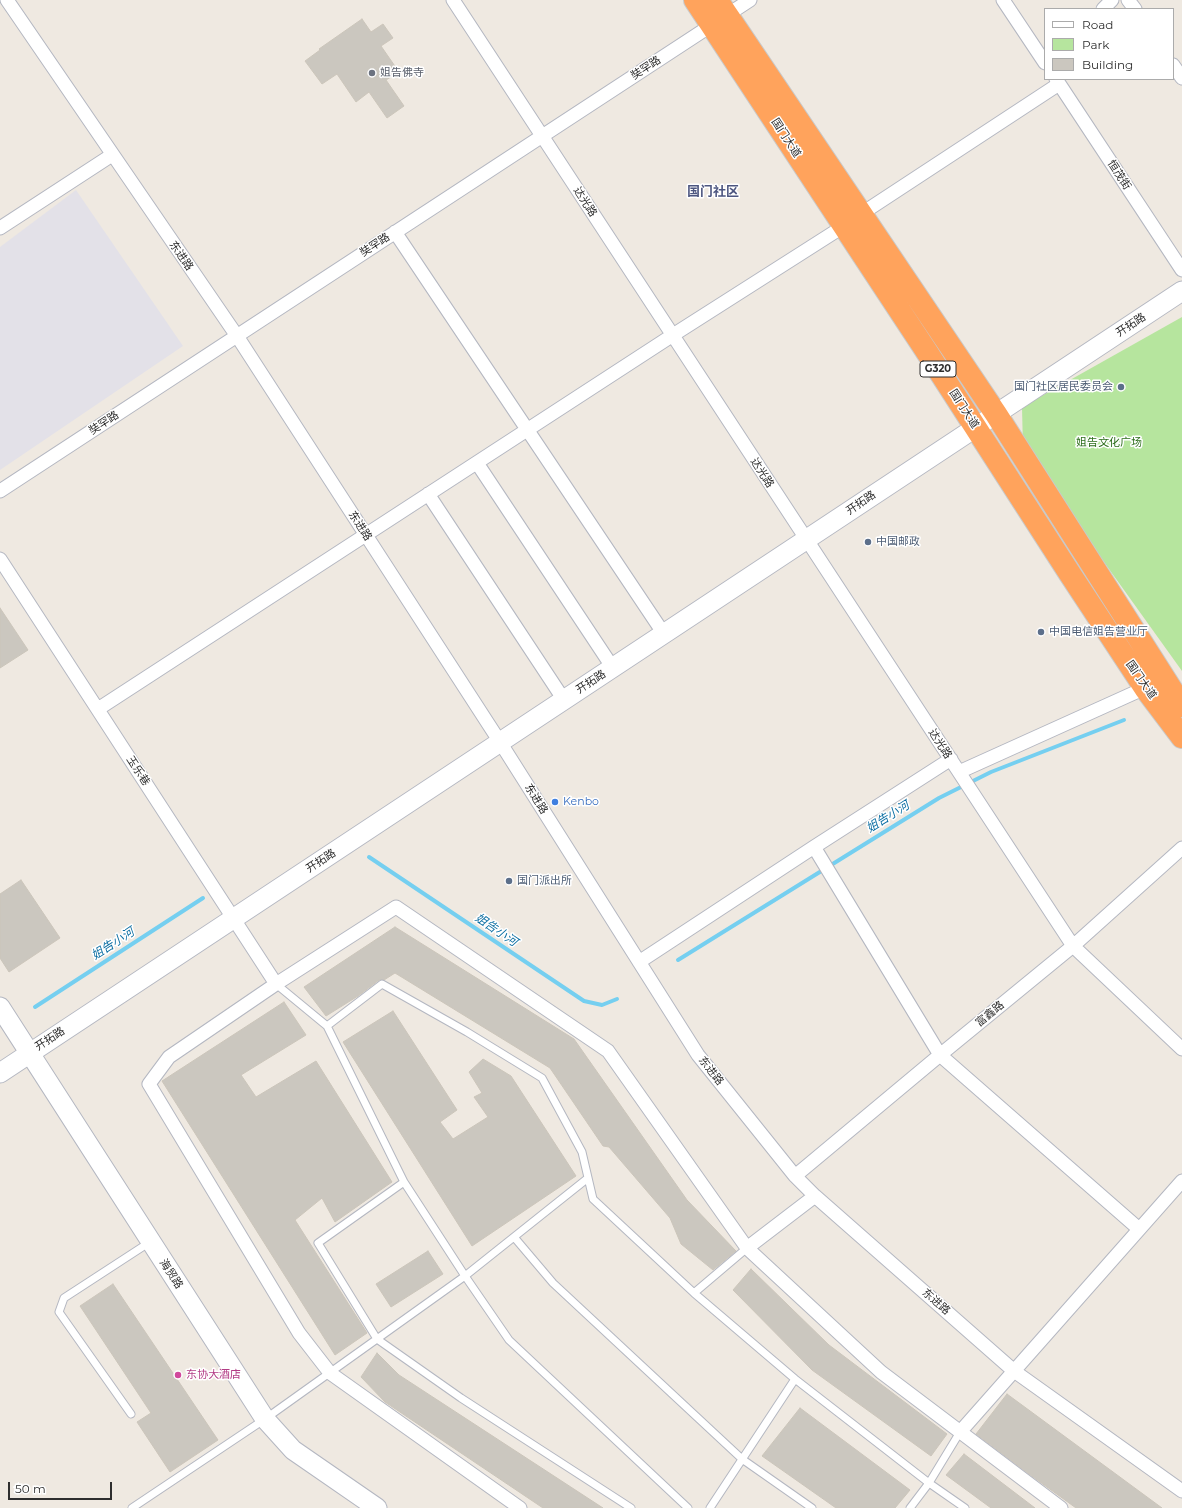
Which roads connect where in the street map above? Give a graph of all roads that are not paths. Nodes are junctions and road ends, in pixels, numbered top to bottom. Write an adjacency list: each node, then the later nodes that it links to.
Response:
1 (7, 0): 16 (street, 东进路)
2 (453, 0): 15 (street, 达光路)
3 (695, 0): 10 (highway, 国门大道 / G320)
4 (750, 0): 10 (street, 奘罕路)
5 (1003, 0): 11 (street)
6 (1112, 0): 8 (street)
7 (1128, 0): 9 (street)
8 (1104, 8)
9 (1134, 8)
10 (719, 14): 15 (street, 奘罕路); 17 (highway, 国门大道 / G320)
11 (1044, 62)
12 (1174, 66): 13 (street)
13 (1182, 78)
14 (1057, 82): 17 (street); 20 (street, 恒茂街)
15 (542, 136): 19 (street, 奘罕路); 22 (street, 达光路)
16 (112, 155): 18 (street); 23 (street, 东进路)
17 (853, 220): 22 (street); 24 (highway, 国门大道 / G320); 25 (highway, 国门大道 / G320)
18 (0, 228)
19 (395, 232): 23 (street, 奘罕路); 26 (street)
20 (1182, 270)
21 (1182, 291): 24 (street, 开拓路)
22 (673, 335): 26 (street); 31 (street, 达光路)
23 (236, 336): 28 (street, 奘罕路); 30 (street, 东进路)
24 (996, 414): 25 (street, 开拓路); 37 (highway, 国门大道 / G320)
25 (976, 428): 31 (street, 开拓路); 35 (highway, 国门大道 / G320)
26 (527, 430): 27 (street); 33 (street)
27 (477, 463): 29 (street); 34 (street)
28 (0, 491)
29 (428, 494): 30 (street); 36 (street)
30 (366, 535): 38 (street); 40 (street, 东进路)
31 (806, 540): 33 (street, 开拓路); 41 (street, 达光路)
32 (0, 559): 38 (street, 玉乐巷)
33 (664, 634): 34 (street, 开拓路)
34 (613, 668): 36 (street, 开拓路)
35 (1145, 688): 39 (highway, 国门大道 / G320); 42 (street)
36 (564, 700): 40 (street, 开拓路)
37 (1182, 706)
38 (98, 709): 45 (street, 玉乐巷)
39 (1182, 737)
40 (500, 742): 45 (street, 开拓路); 47 (street, 东进路)
41 (951, 759): 42 (street, 达光路); 43 (street)
42 (960, 774): 46 (street, 达光路)
43 (814, 847): 47 (street); 53 (street)
44 (1182, 848): 46 (street, 富鑫路)
45 (234, 918): 48 (street, 玉乐巷); 52 (street, 开拓路)
46 (1073, 946): 51 (street, 达光路); 53 (street, 富鑫路)
47 (639, 962): 55 (street, 东进路)
48 (276, 984): 50 (lane); 63 (street); 68 (street)
49 (0, 1007): 52 (street, 海贸路)
50 (327, 1026): 56 (lane); 58 (lane)
51 (1182, 1049)
52 (30, 1053): 54 (street, 开拓路); 62 (street, 海贸路)
53 (940, 1055): 55 (street, 富鑫路); 60 (street)
54 (0, 1073)
55 (796, 1176): 59 (street, 东进路)
56 (588, 1178): 61 (lane); 65 (lane)
57 (1182, 1181): 60 (street)
58 (404, 1182): 64 (lane); 66 (lane)
59 (815, 1196): 63 (street); 67 (street, 东进路)
60 (1139, 1229): 67 (street)
61 (514, 1237): 64 (lane); 73 (lane)
62 (150, 1242): 70 (lane); 71 (street, 海贸路)
63 (747, 1248): 65 (lane); 72 (street)
64 (465, 1276): 66 (lane); 80 (lane)
65 (694, 1293): 69 (lane)
66 (377, 1339): 68 (lane); 79 (lane)
67 (1014, 1371): 72 (street); 75 (street, 东进路)
68 (330, 1373): 71 (lane); 78 (street)
69 (795, 1379): 73 (lane); 74 (lane)
70 (131, 1414)
71 (264, 1419): 76 (lane); 77 (street, 海贸路)
72 (960, 1432): 74 (lane); 85 (street)
73 (742, 1459): 81 (lane); 82 (lane)
74 (929, 1483): 83 (lane); 84 (lane)
75 (1182, 1490)
76 (132, 1508)
77 (377, 1508)
78 (520, 1508)
79 (631, 1508)
80 (688, 1508)
81 (710, 1508)
82 (812, 1508)
83 (910, 1508)
84 (965, 1508)
85 (1061, 1508)

